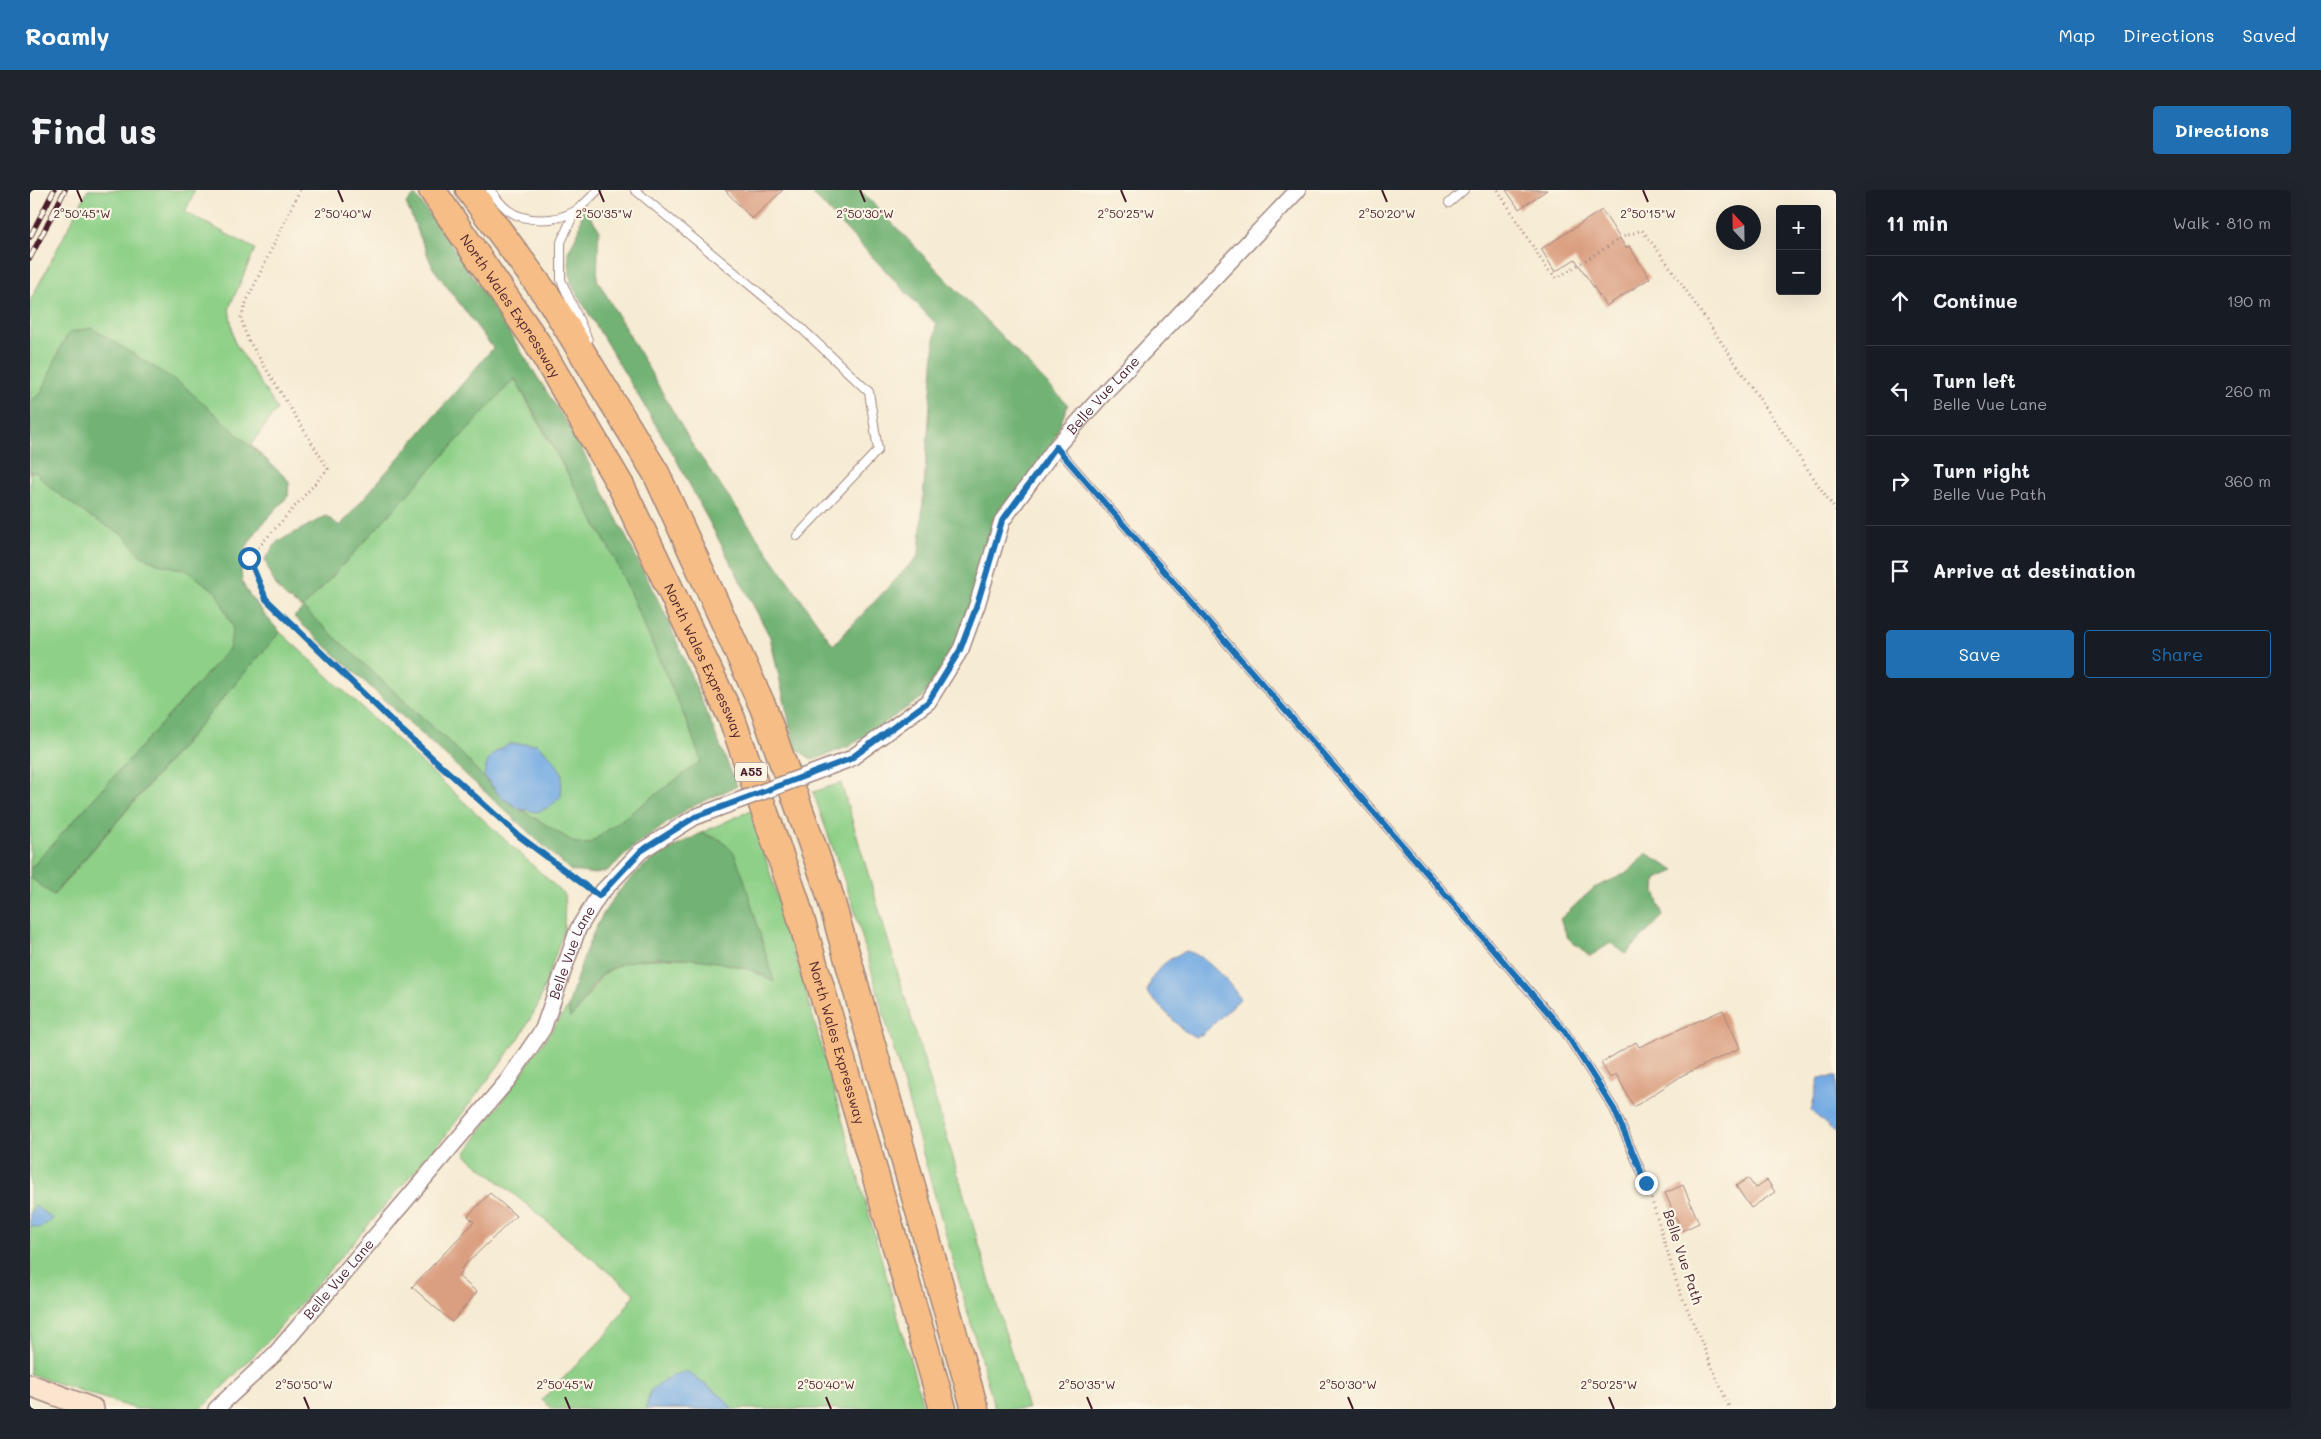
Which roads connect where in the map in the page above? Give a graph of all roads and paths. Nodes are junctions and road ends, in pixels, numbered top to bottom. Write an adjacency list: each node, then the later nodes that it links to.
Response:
1 (300, 190): 18 (path)
2 (432, 190): 23 (highway, North Wales Expressway / A55)
3 (469, 190): 14 (highway, A55)
4 (490, 190): 11 (lane)
5 (598, 190): 11 (lane)
6 (635, 190): 17 (lane)
7 (1298, 190): 15 (street, Belle Vue Lane)
8 (1464, 190): 10 (lane)
9 (1498, 190): 16 (path)
10 (1449, 203)
11 (575, 211): 12 (lane)
12 (593, 349)
13 (601, 366): 14 (lane)
14 (637, 444): 24 (highway, A55)
15 (1056, 447): 18 (street, Belle Vue Lane, bridge); 19 (lane)
16 (1836, 510)
17 (797, 536)
18 (599, 896): 22 (street, Belle Vue Lane)
19 (1646, 1183): 25 (path, Belle Vue Path)
20 (30, 1384): 21 (street)
21 (93, 1409)
22 (216, 1409)
23 (943, 1409)
24 (975, 1409)
25 (1730, 1409)

